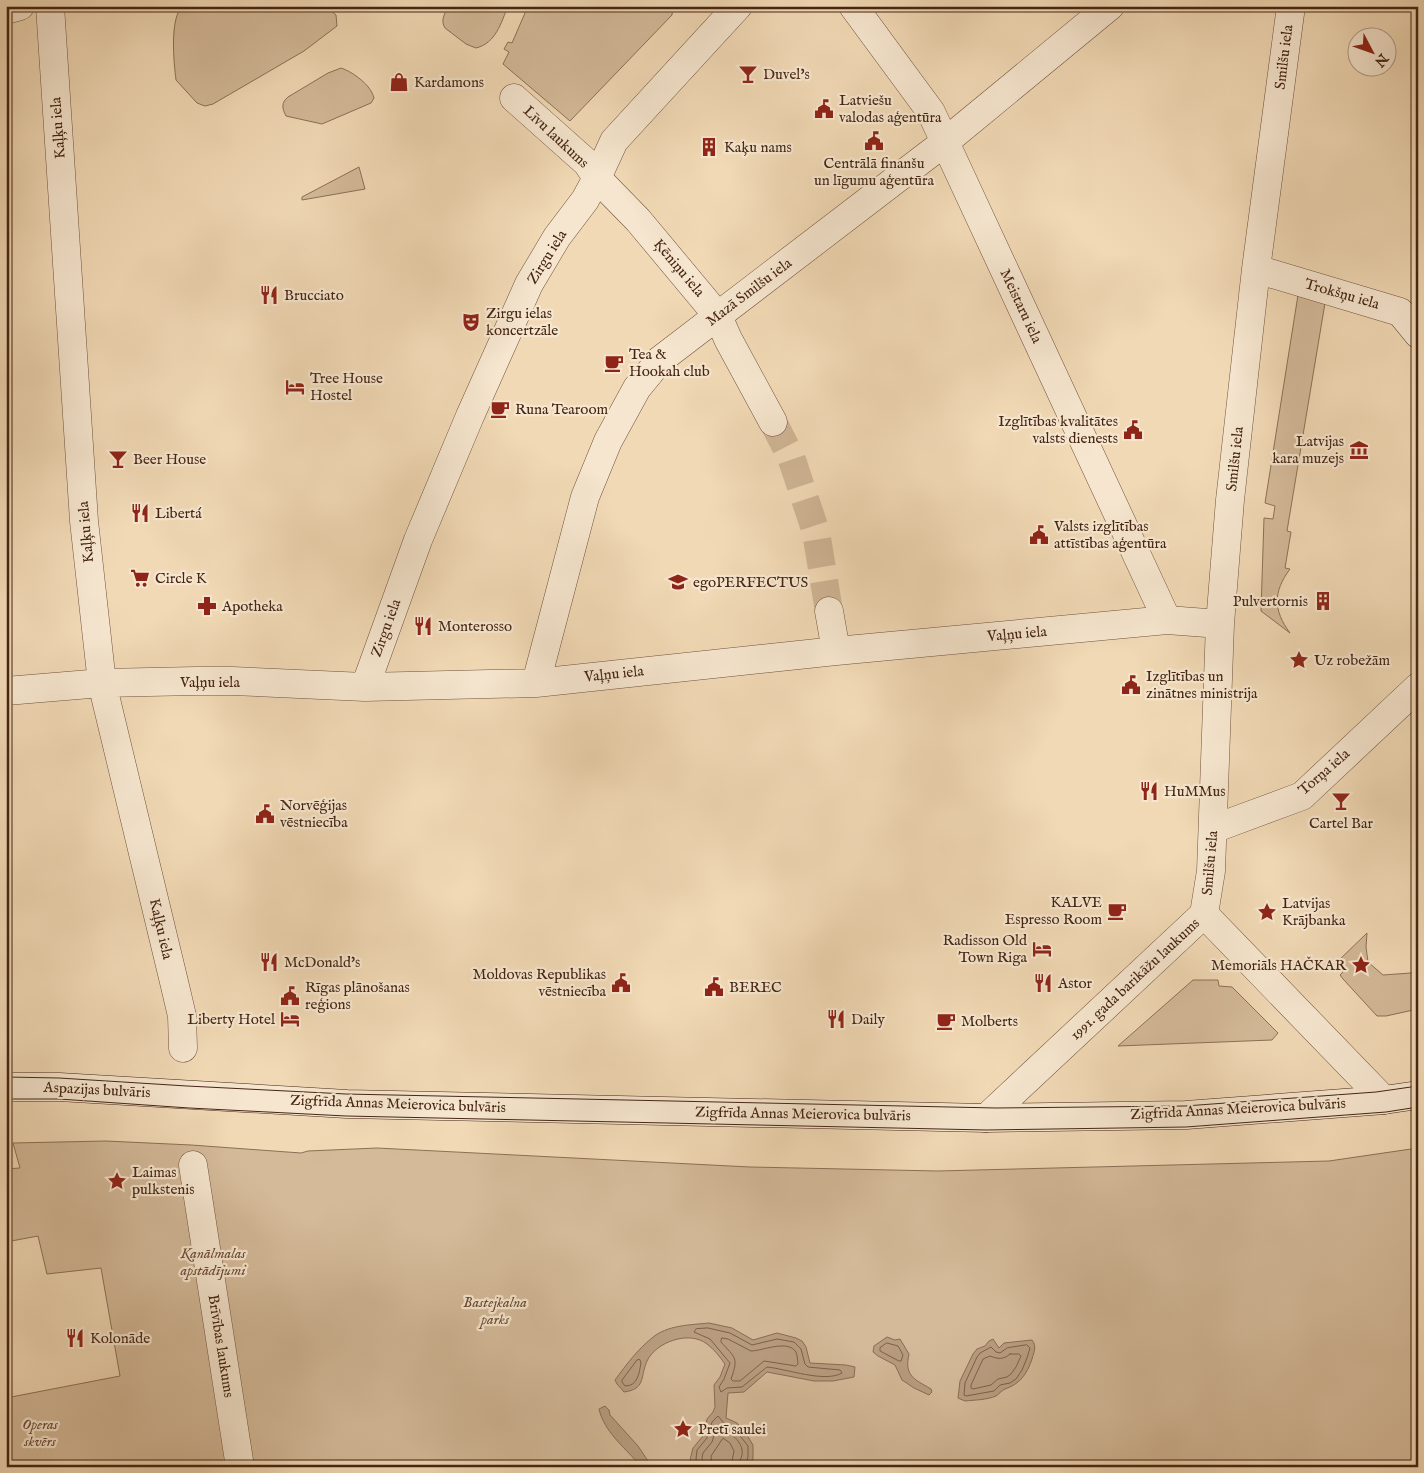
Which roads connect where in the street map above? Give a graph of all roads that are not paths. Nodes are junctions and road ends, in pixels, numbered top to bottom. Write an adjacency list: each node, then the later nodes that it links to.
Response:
1 (20, 6): 7 (street)
2 (50, 6): 19 (street, Kaļķu iela)
3 (738, 6): 10 (street, Zirgu iela)
4 (853, 6): 9 (street, Meistaru iela)
5 (1110, 6): 9 (street, Mazā Smilšu iela)
6 (1291, 6): 11 (street, Smilšu iela)
7 (6, 10)
8 (514, 98): 10 (street, Līvu laukums)
9 (945, 142): 12 (street, Mazā Smilšu iela); 16 (street, Meistaru iela)
10 (597, 178): 12 (street, Ķēniņu iela); 21 (street, Zirgu iela)
11 (1256, 269): 13 (street, Trokšņu iela); 17 (street, Smilšu iela)
12 (718, 316): 14 (street, Ķēniņu iela); 20 (street, Mazā Smilšu iela)
13 (1418, 334)
14 (773, 422)
15 (829, 611): 18 (street)
16 (1167, 620): 17 (street, Vaļņu iela); 18 (street, Vaļņu iela)
17 (1220, 624): 24 (street, Smilšu iela)
18 (836, 651): 20 (street, Vaļņu iela)
19 (102, 683): 21 (street, Vaļņu iela); 23 (street, Vaļņu iela); 26 (street, Kaļķu iela)
20 (536, 683): 21 (street, Vaļņu iela)
21 (365, 687)
22 (1418, 687): 24 (street, Torņa iela)
23 (6, 691)
24 (1213, 829): 25 (street, Smilšu iela)
25 (1204, 914): 30 (street, 1991. gada barikāžu laukums); 31 (street, 1991. gada barikāžu laukums)
26 (183, 1048)
27 (6, 1087): 29 (street, Aspazijas bulvāris)
28 (1418, 1095): 30 (street, Zigfrīda Annas Meierovica bulvāris)
29 (188, 1096): 31 (street, Zigfrīda Annas Meierovica bulvāris)
30 (1384, 1100): 31 (street, Zigfrīda Annas Meierovica bulvāris)
31 (986, 1118)
32 (193, 1165): 33 (street, Brīvības laukums)
33 (240, 1467)

